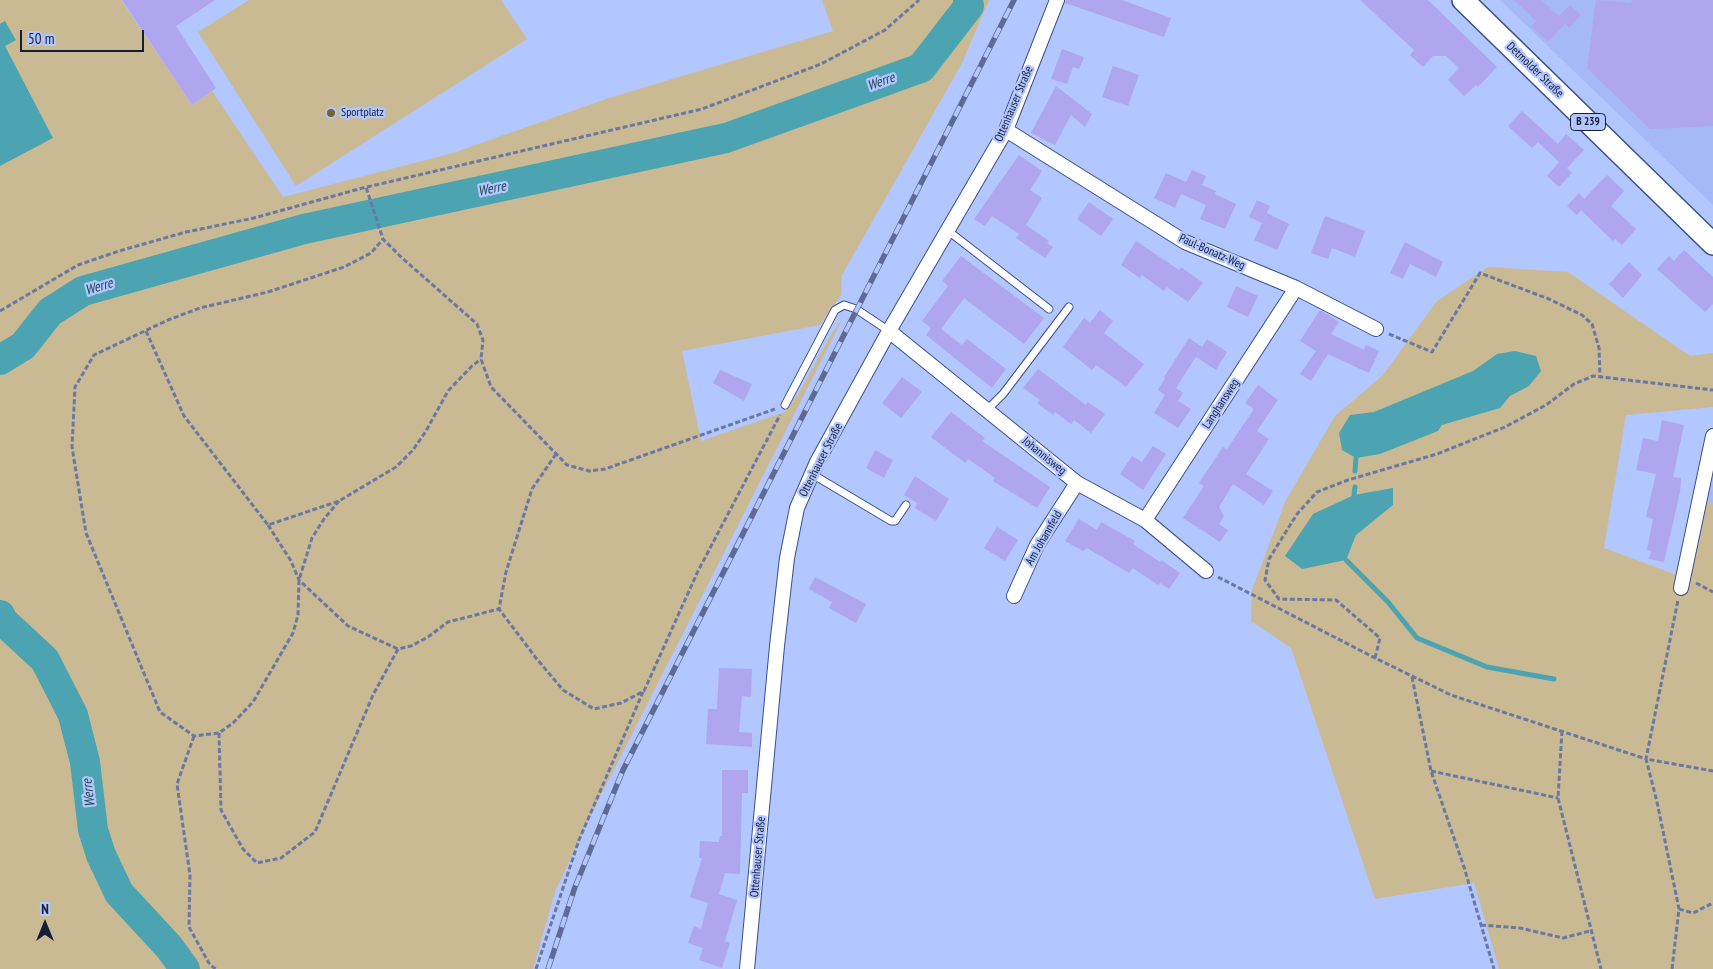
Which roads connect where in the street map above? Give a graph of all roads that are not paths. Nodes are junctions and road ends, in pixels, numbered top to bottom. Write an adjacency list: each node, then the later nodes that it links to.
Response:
1 (1057, 0): 3 (street, Ottenhauser Straße)
2 (1464, 0): 5 (main road, Detmolder Straße / B 239)
3 (1006, 130): 4 (street, Ottenhauser Straße); 6 (street, Paul-Bonatz-Weg)
4 (948, 230): 8 (lane); 10 (street, Ottenhauser Straße)
5 (1713, 244)
6 (1296, 288): 9 (street, Paul-Bonatz-Weg); 17 (street, Langhansweg)
7 (1069, 306): 12 (lane)
8 (1049, 309)
9 (1376, 329)
10 (889, 331): 11 (lane); 12 (street, Johannisweg); 14 (street, Ottenhauser Straße)
11 (785, 405)
12 (987, 410): 15 (street, Johannisweg)
13 (1713, 436): 19 (street)
14 (812, 474): 16 (lane); 21 (street, Ottenhauser Straße)
15 (1077, 483): 17 (street, Johannisweg); 20 (street, Am Johannfeld)
16 (906, 505)
17 (1145, 520): 18 (street, Johannisweg)
18 (1206, 571)
19 (1681, 588)
20 (1014, 596)
21 (747, 969)

